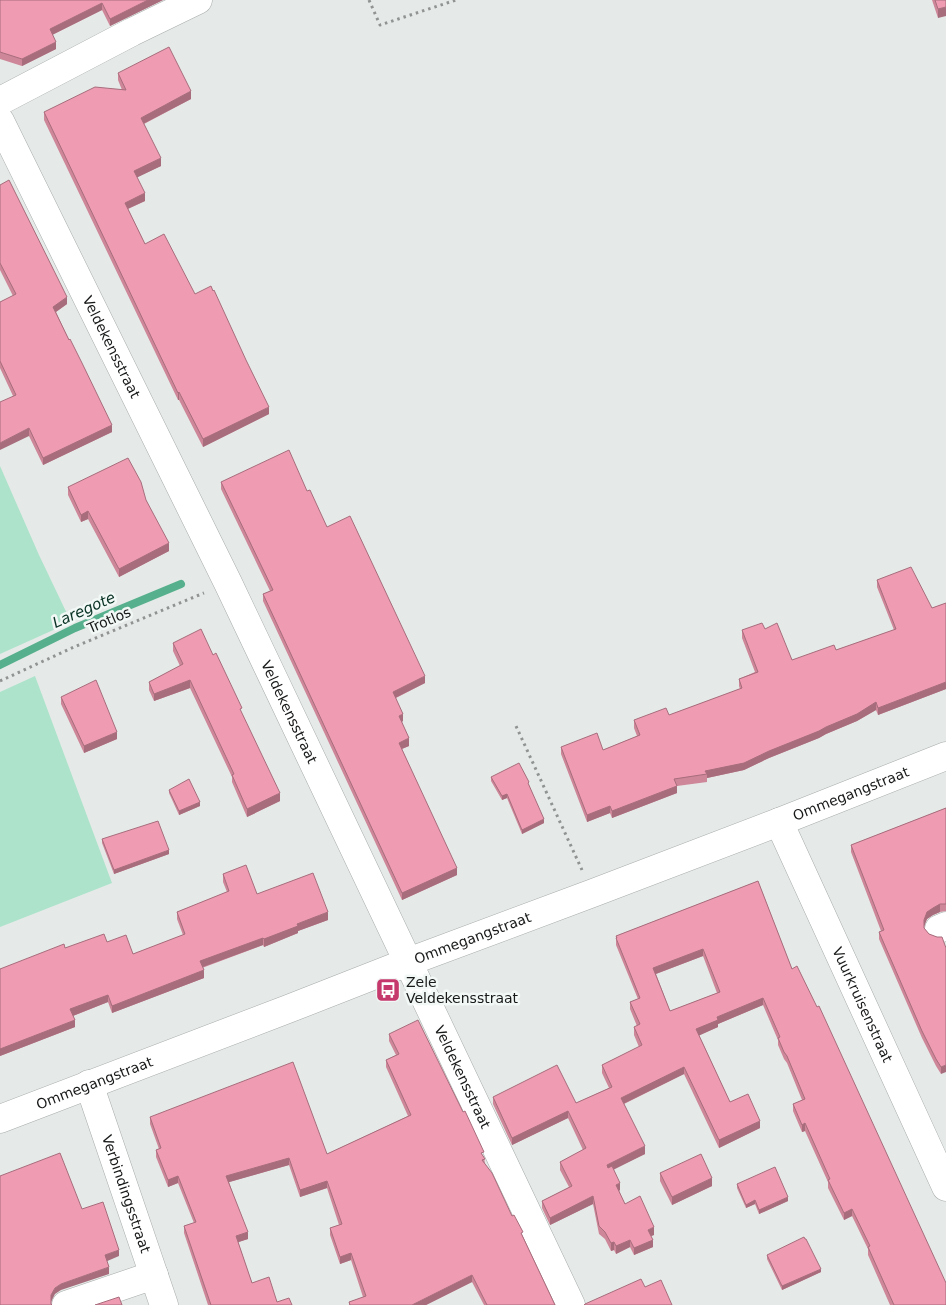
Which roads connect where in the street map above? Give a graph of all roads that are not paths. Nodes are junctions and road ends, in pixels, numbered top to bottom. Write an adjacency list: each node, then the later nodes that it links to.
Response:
1 (198, 0): 2 (street)
2 (0, 101)
3 (0, 121): 6 (street, Veldekensstraat)
4 (946, 756): 5 (street, Ommegangstraat)
5 (779, 822): 6 (street, Ommegangstraat); 9 (street, Vuurkruisenstraat)
6 (408, 962): 7 (street, Ommegangstraat); 13 (street, Veldekensstraat)
7 (89, 1084): 8 (street, Ommegangstraat); 10 (street, Verbindingsstraat)
8 (0, 1119)
9 (946, 1188)
10 (154, 1274): 11 (street); 12 (street, Verbindingsstraat)
11 (66, 1305)
12 (164, 1305)
13 (571, 1305)

